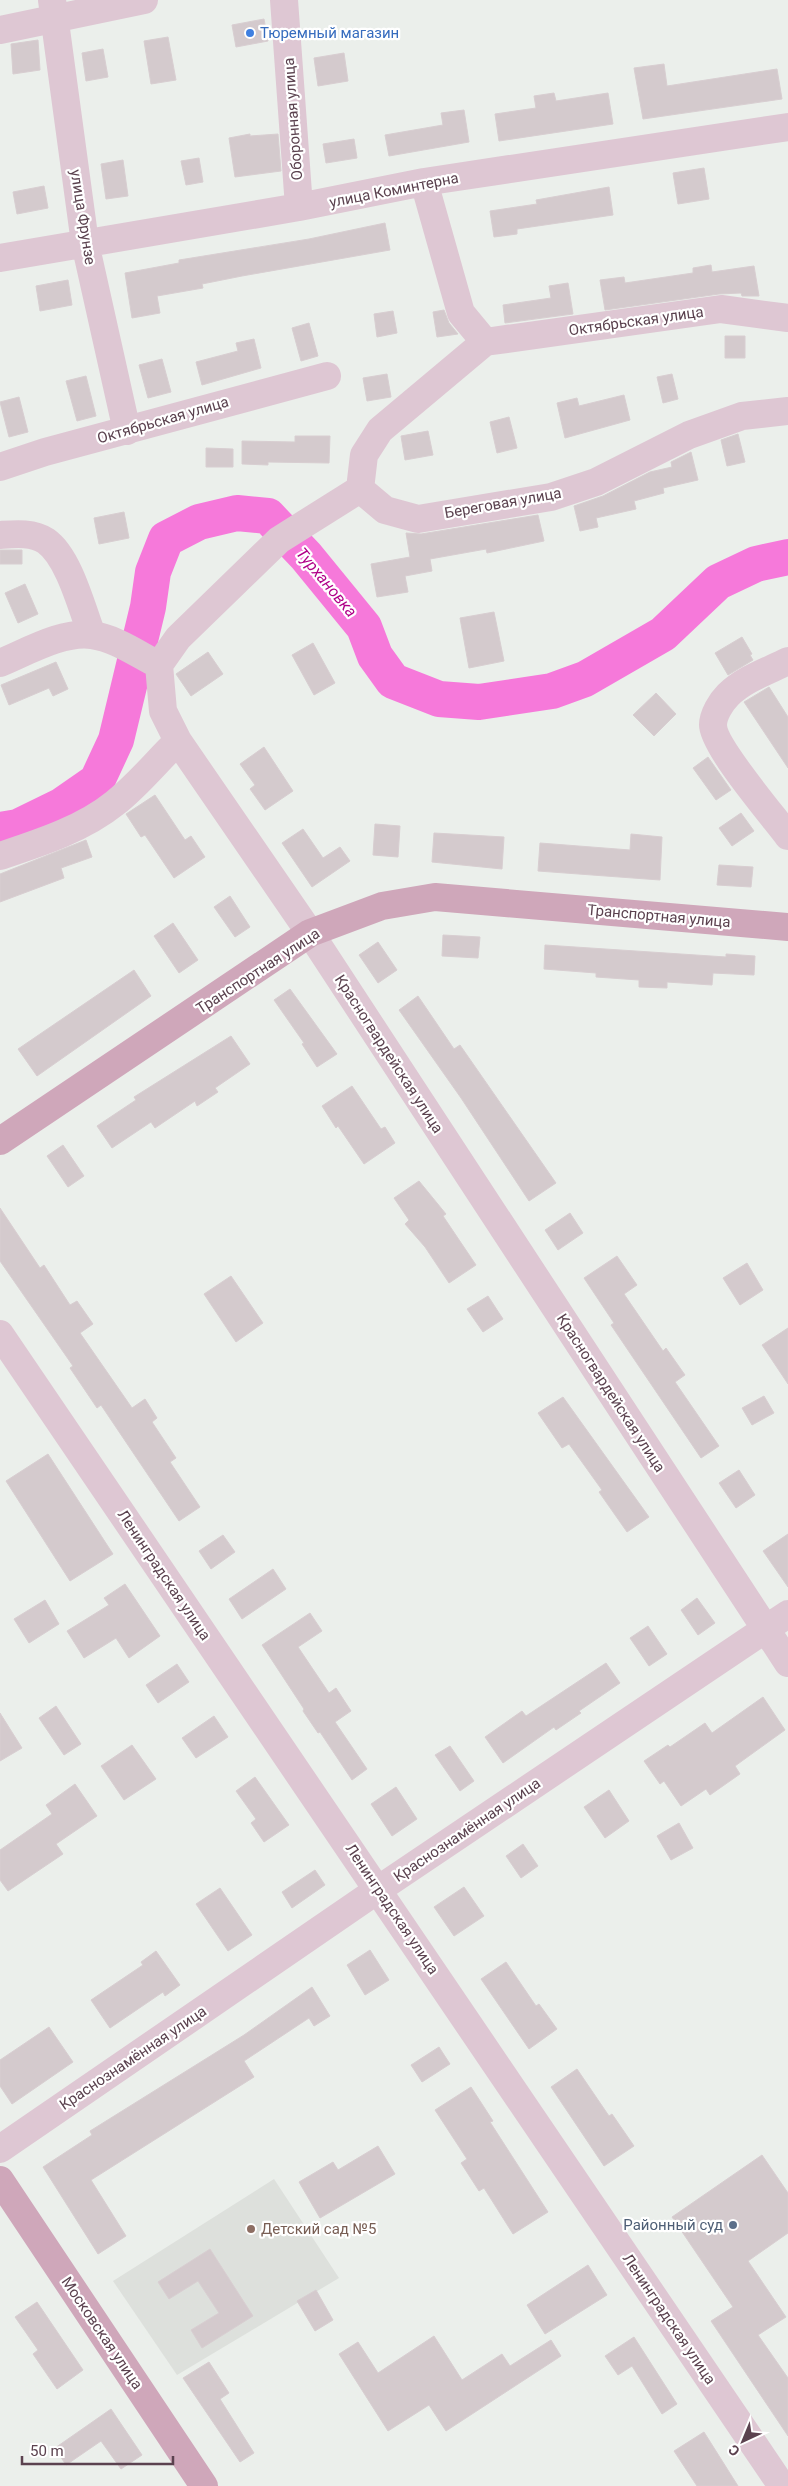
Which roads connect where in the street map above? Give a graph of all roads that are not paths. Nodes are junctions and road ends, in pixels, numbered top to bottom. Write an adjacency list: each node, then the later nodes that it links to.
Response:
1 (144, 0): 3 (street)
2 (284, 0): 7 (street, Оборонная улица)
3 (54, 10): 4 (street); 8 (street, улица Фрунзе)
4 (0, 30)
5 (788, 127): 6 (street, улица Коминтерна)
6 (424, 182): 7 (street, улица Коминтерна); 11 (street)
7 (299, 207): 8 (street, улица Коминтерна)
8 (86, 243): 9 (street, улица Коминтерна); 14 (street, улица Фрунзе)
9 (0, 258)
10 (788, 318): 11 (street, Октябрьская улица)
11 (485, 342): 16 (street)
12 (327, 376): 14 (street, Октябрьская улица)
13 (788, 411): 16 (street, Береговая улица)
14 (127, 431): 15 (street, Октябрьская улица)
15 (0, 467)
16 (360, 489): 21 (street)
17 (0, 535): 18 (street)
18 (92, 635): 20 (street); 21 (street)
19 (788, 661): 23 (street)
20 (0, 663)
21 (159, 665): 22 (street, Красногвардейская улица)
22 (178, 741): 24 (street); 26 (street, Красногвардейская улица)
23 (788, 836)
24 (0, 856)
25 (788, 927): 26 (main road, Транспортная улица)
26 (310, 934): 27 (main road, Транспортная улица); 30 (street, Красногвардейская улица)
27 (0, 1141)
28 (0, 1334): 32 (street, Ленинградская улица)
29 (788, 1614): 30 (street, Краснознамённая улица)
30 (766, 1629): 31 (street, Красногвардейская улица); 32 (street, Краснознамённая улица)
31 (788, 1662)
32 (378, 1889): 33 (street, Краснознамённая улица); 36 (street, Ленинградская улица)
33 (0, 2149)
34 (0, 2180): 35 (main road, Московская улица)
35 (204, 2486)
36 (782, 2486)

